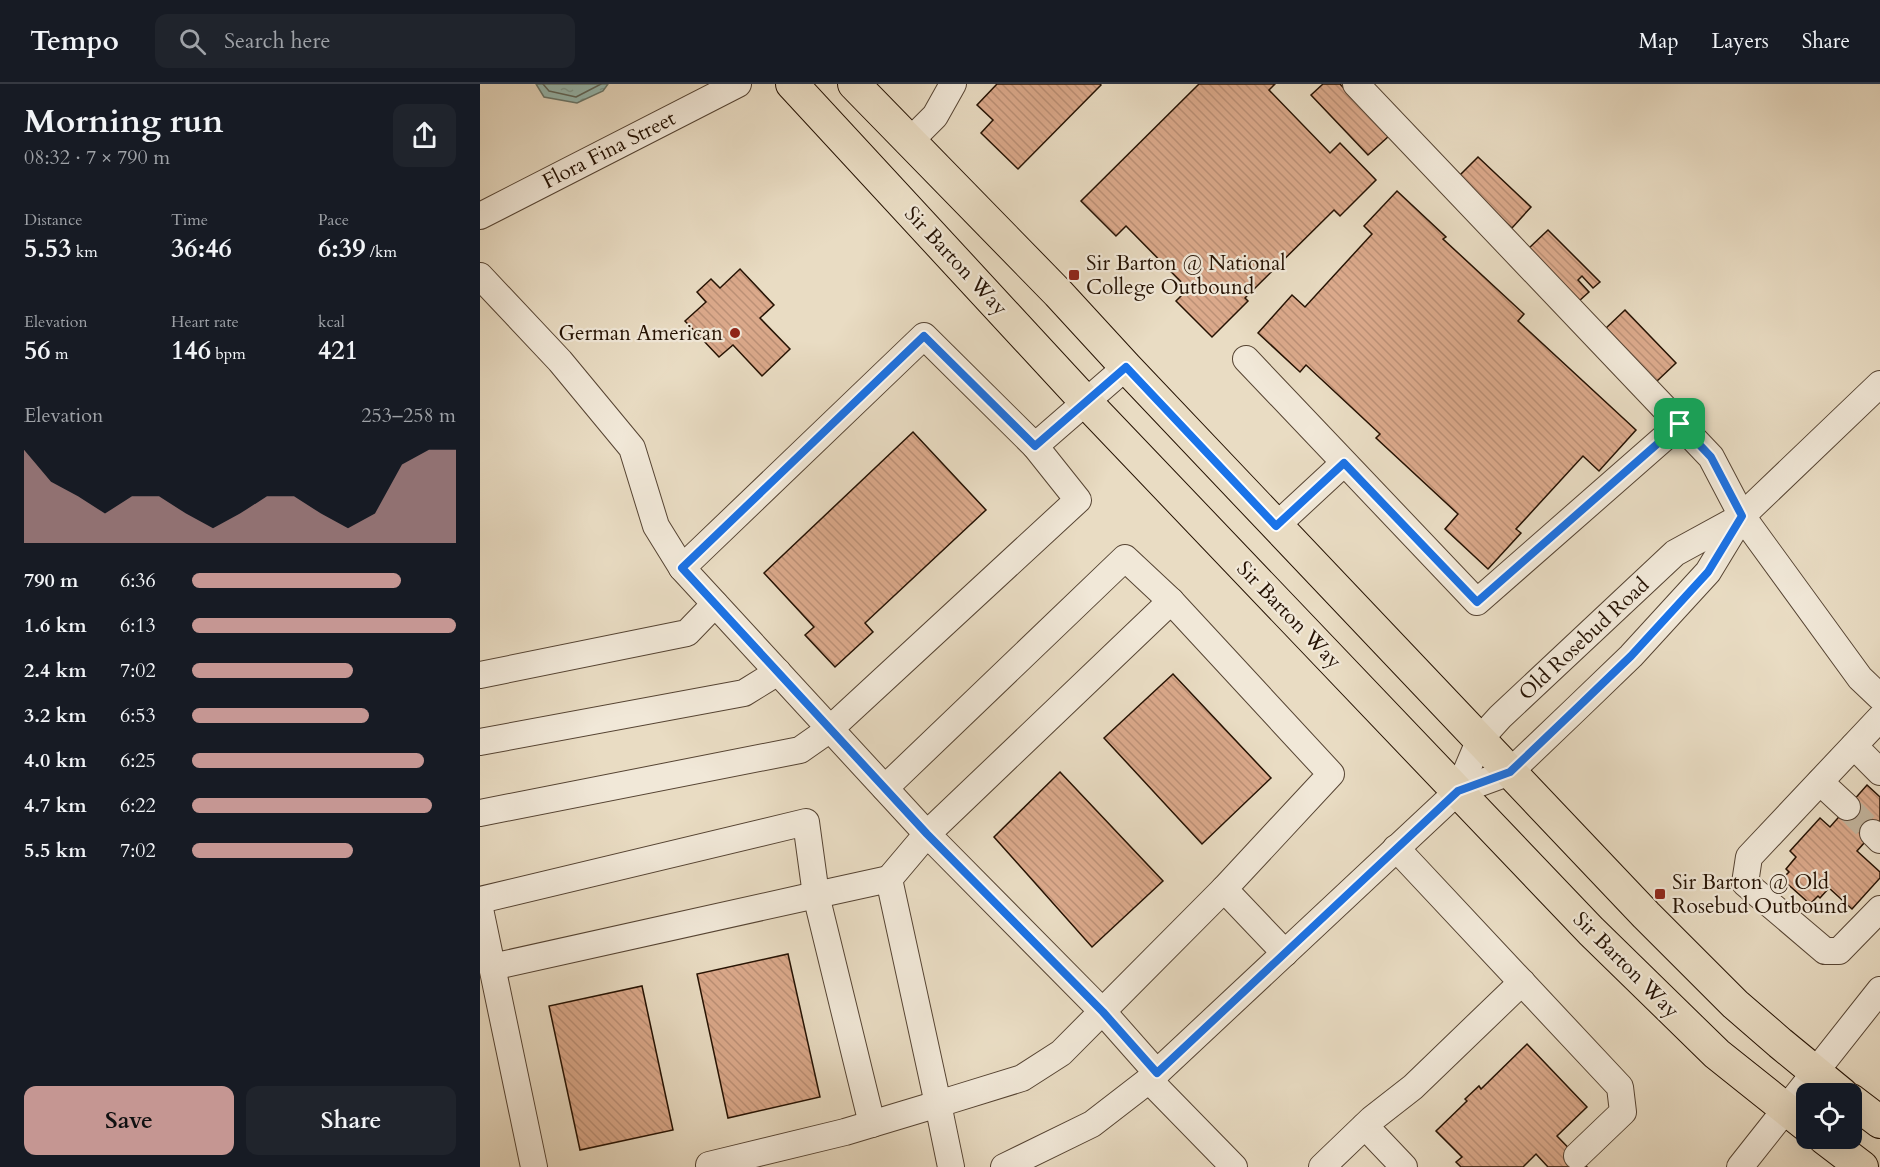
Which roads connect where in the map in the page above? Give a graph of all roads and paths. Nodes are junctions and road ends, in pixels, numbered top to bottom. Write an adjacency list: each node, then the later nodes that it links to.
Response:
1 (738, 84): 7 (street, Flora Fina Street)
2 (792, 84): 12 (main road, Sir Barton Way)
3 (854, 84): 6 (main road)
4 (953, 84): 6 (street)
5 (1356, 84): 13 (street)
6 (909, 142): 10 (main road)
7 (480, 216)
8 (480, 276): 18 (street)
9 (1246, 359): 15 (street)
10 (1126, 367): 12 (street); 17 (main road)
11 (1880, 384): 16 (street, Old Rosebud Road)
12 (1086, 402): 14 (street); 33 (main road, Sir Barton Way)
13 (1680, 424): 15 (street); 16 (street)
14 (1035, 446): 18 (street); 25 (street)
15 (1344, 463): 17 (street)
16 (1742, 516): 23 (street); 26 (street, Old Rosebud Road); 29 (street, Old Rosebud Road)
17 (1276, 526): 26 (main road)
18 (682, 568): 20 (street)
19 (1171, 602): 32 (street); 36 (street); 39 (street)
20 (715, 603): 21 (street); 22 (street)
21 (778, 672): 25 (street); 27 (street)
22 (480, 675)
23 (1880, 697)
24 (1880, 718): 28 (street)
25 (830, 729): 32 (street); 35 (street)
26 (1480, 739): 29 (main road); 33 (street, Old Rosebud Road)
27 (480, 742)
28 (1854, 746): 30 (street); 31 (street)
29 (1510, 772): 33 (street, Old Rosebud Road); 49 (main road)
30 (1880, 772)
31 (1820, 782): 34 (street); 43 (street)
32 (885, 788): 36 (street)
33 (1458, 791): 37 (street, Old Rosebud Road); 55 (main road, Sir Barton Way)
34 (1847, 807)
35 (480, 813)
36 (927, 834): 38 (street); 48 (street)
37 (1396, 848): 44 (street, Old Rosebud Road); 46 (street)
38 (889, 879): 40 (street); 53 (street)
39 (1224, 889): 44 (street); 48 (street)
40 (816, 895): 41 (street); 45 (street); 57 (street)
41 (480, 900)
42 (480, 909): 45 (street)
43 (1880, 909)
44 (1286, 952): 50 (street, Old Rosebud Road)
45 (492, 967): 62 (street)
46 (1522, 982): 58 (street); 60 (street)
47 (1880, 990): 49 (street)
48 (1103, 1012): 50 (street); 53 (street)
49 (1815, 1072): 51 (street); 52 (main road)
50 (1153, 1076): 64 (street, Old Rosebud Road); 65 (street)
51 (1810, 1083)
52 (1828, 1083)
53 (938, 1104): 57 (street); 63 (street)
54 (1862, 1108): 56 (main road)
55 (1796, 1117): 68 (street)
56 (1880, 1122)
57 (872, 1124): 61 (street)
58 (1365, 1126): 66 (street); 67 (street)
59 (1838, 1149): 69 (main road)
60 (1576, 1156)
61 (706, 1166)
62 (534, 1167)
63 (951, 1167)
64 (1004, 1167)
65 (1234, 1167)
66 (1322, 1167)
67 (1404, 1167)
68 (1740, 1167)
69 (1862, 1167)

